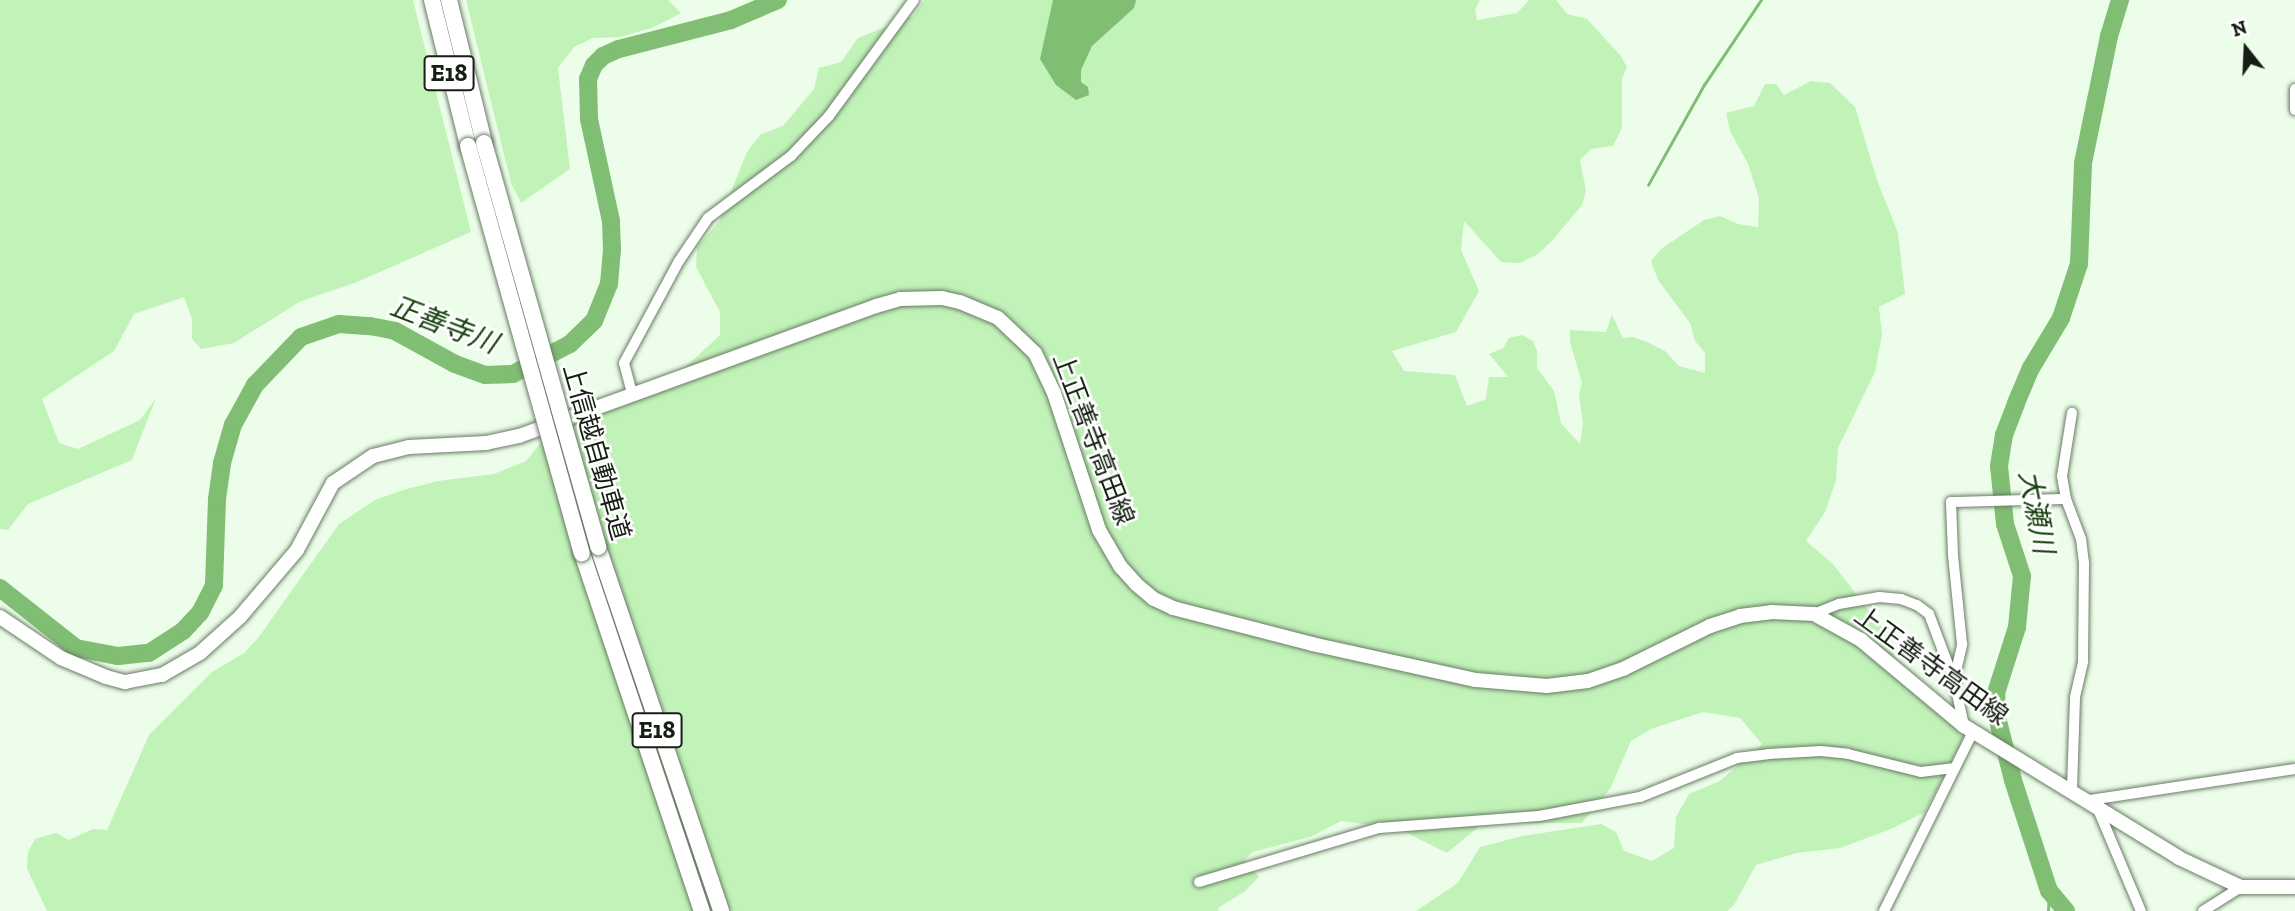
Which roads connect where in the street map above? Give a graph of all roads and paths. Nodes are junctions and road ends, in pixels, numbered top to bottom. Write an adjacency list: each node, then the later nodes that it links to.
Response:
1 (432, 0): 6 (highway, 上信越自動車道 / E18)
2 (449, 0): 6 (highway, 上信越自動車道 / E18)
3 (914, 0): 7 (street)
4 (2295, 89): 5 (street)
5 (2295, 110)
6 (476, 144): 21 (highway, 上信越自動車道 / E18, bridge); 22 (highway, 上信越自動車道 / E18, bridge)
7 (632, 393): 10 (main road, 上正善寺高田線); 11 (main road, 上正善寺高田線)
8 (2072, 412): 9 (street)
9 (2066, 499): 12 (street); 16 (street)
10 (1814, 614): 12 (street); 13 (main road, 上正善寺高田線)
11 (0, 617)
12 (1954, 680): 13 (street)
13 (1969, 729): 14 (street); 16 (main road, 上正善寺高田線)
14 (1953, 768): 18 (street); 23 (street)
15 (2295, 769): 17 (street)
16 (2072, 789): 17 (main road, 上正善寺高田線)
17 (2093, 802): 19 (main road, 上正善寺高田線); 24 (street)
18 (1199, 882)
19 (2241, 887): 20 (main road, 上正善寺高田線); 25 (street)
20 (2295, 887)
21 (702, 911)
22 (720, 911)
23 (1884, 911)
24 (2141, 911)
25 (2203, 911)

